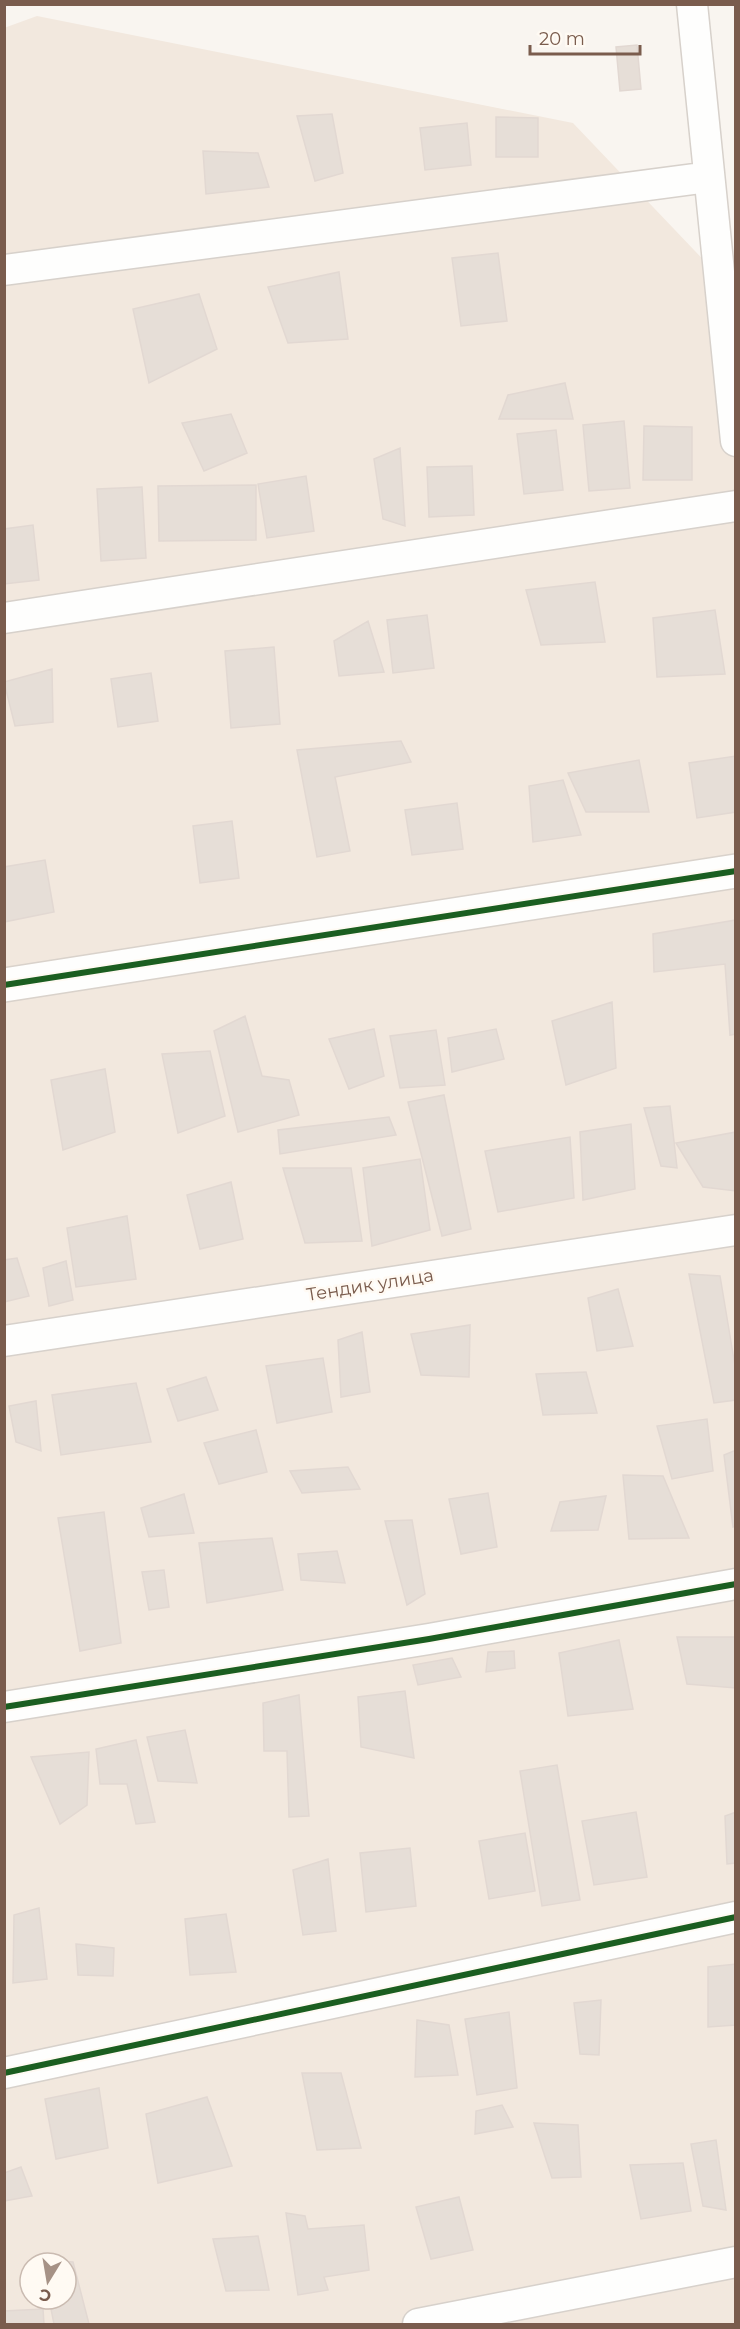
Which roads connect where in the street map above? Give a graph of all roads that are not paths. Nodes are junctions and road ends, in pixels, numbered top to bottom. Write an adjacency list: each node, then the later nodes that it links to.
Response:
1 (692, 4): 2 (street)
2 (709, 177): 3 (street); 4 (street)
3 (4, 270)
4 (735, 441)
5 (735, 506): 6 (street)
6 (4, 618)
7 (735, 871): 8 (street)
8 (4, 985)
9 (735, 1230): 10 (street, Тендик улица)
10 (4, 1341)
11 (735, 1584): 12 (street)
12 (4, 1707)
13 (735, 1917): 14 (street)
14 (4, 2073)
15 (735, 2262): 16 (street)
16 (418, 2325)

